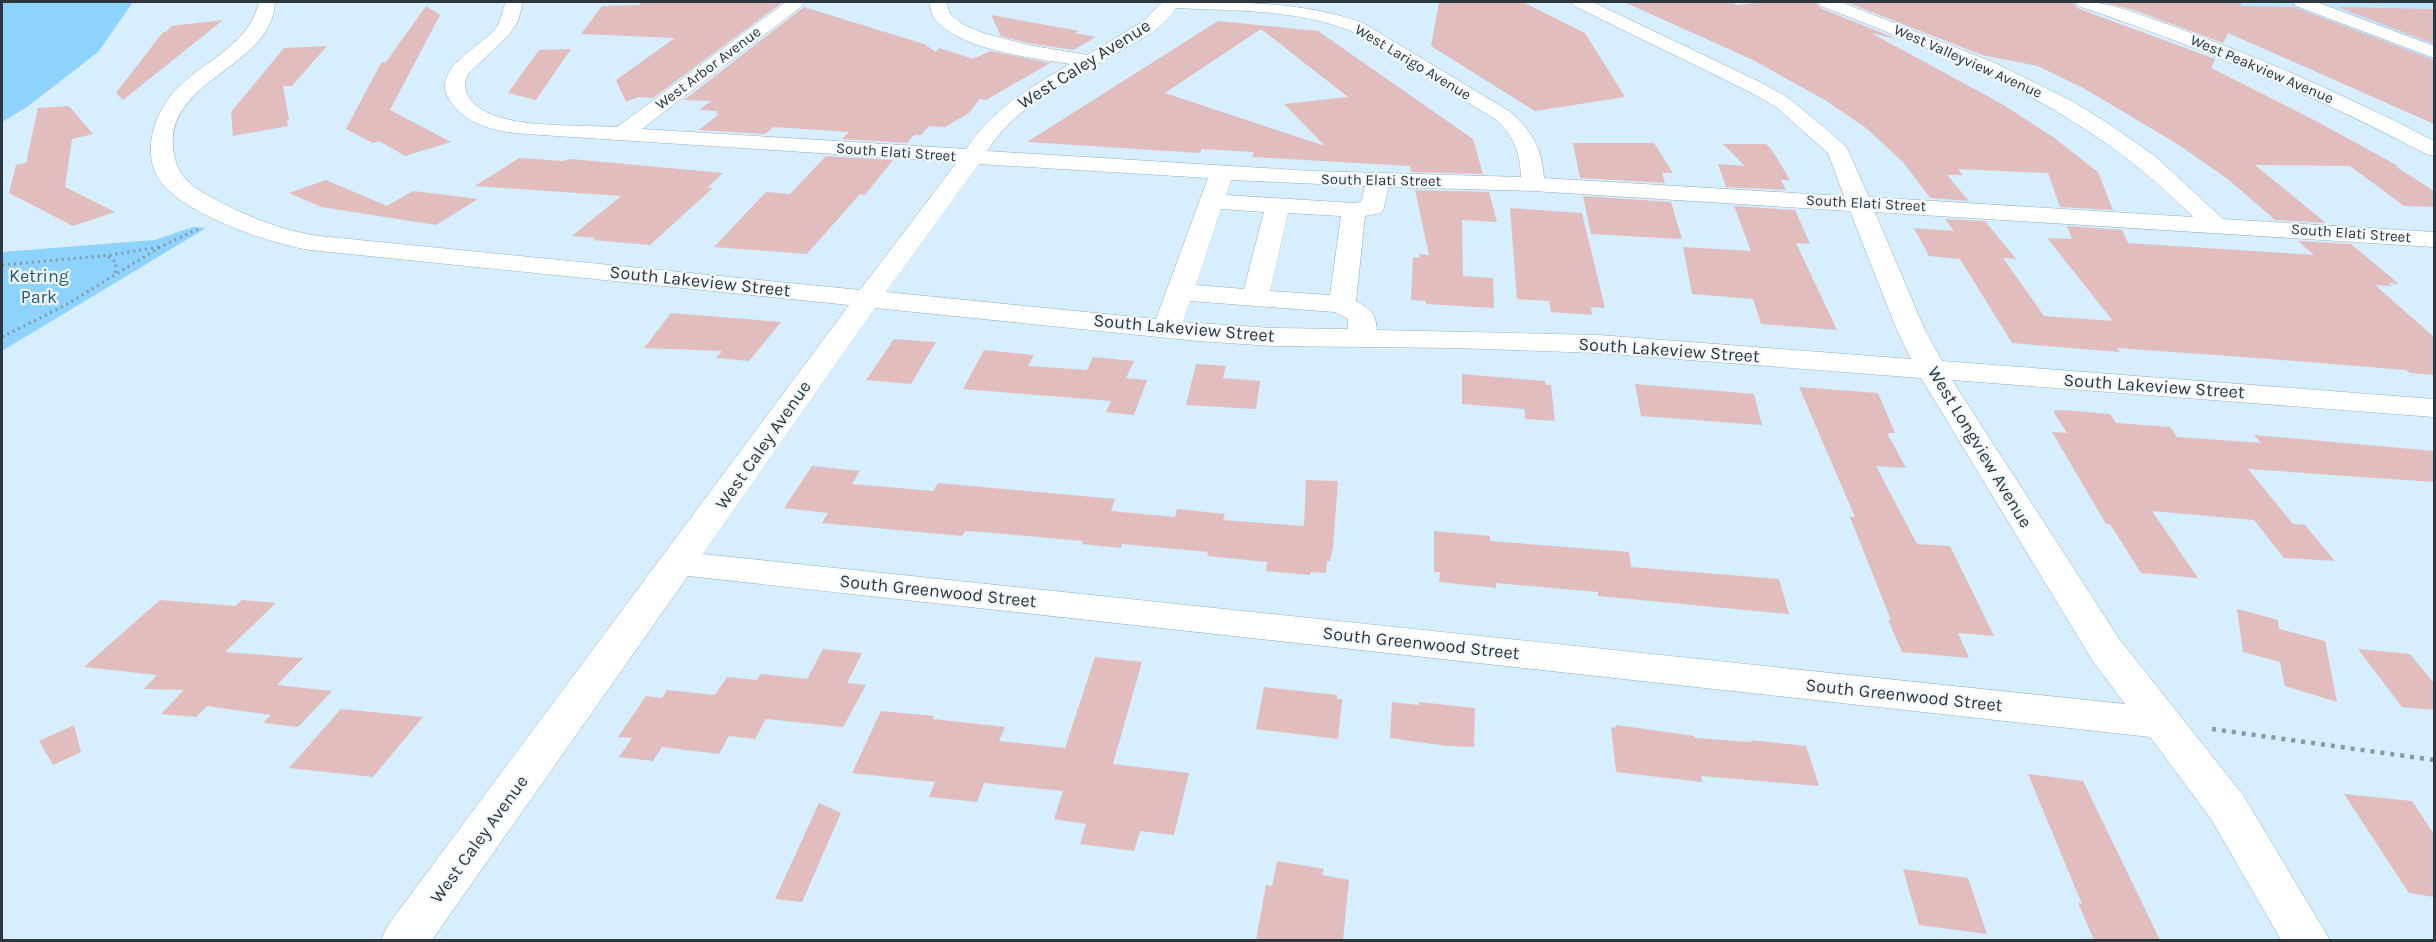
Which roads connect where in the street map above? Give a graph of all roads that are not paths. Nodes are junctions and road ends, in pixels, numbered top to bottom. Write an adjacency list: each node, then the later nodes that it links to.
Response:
1 (267, 2): 25 (street, South Lakeview Street)
2 (514, 2): 12 (street, South Elati Street)
3 (796, 2): 12 (street, West Arbor Avenue)
4 (938, 2): 11 (street)
5 (1170, 2): 11 (street, West Caley Avenue); 17 (street, West Larigo Avenue)
6 (1580, 2): 19 (street, West Longview Avenue)
7 (1827, 2): 22 (street, West Valleyview Avenue)
8 (2084, 2): 13 (street, West Peakview Avenue)
9 (2302, 2): 10 (street)
10 (2434, 52)
11 (1091, 61): 14 (street, West Caley Avenue)
12 (620, 135): 14 (street, South Elati Street)
13 (2434, 150)
14 (972, 157): 15 (street, South Elati Street); 25 (street, West Caley Avenue)
15 (1222, 172): 16 (street, South Elati Street); 18 (street)
16 (1378, 179): 17 (street, South Elati Street); 21 (street)
17 (1533, 183): 19 (street, South Elati Street)
18 (1211, 201): 20 (street); 24 (street)
19 (1860, 202): 22 (street, South Elati Street); 30 (street, West Longview Avenue)
20 (1277, 206): 21 (street); 26 (street)
21 (1354, 210): 27 (street)
22 (2214, 224): 23 (street, South Elati Street)
23 (2434, 239)
24 (1179, 292): 26 (street); 28 (street)
25 (868, 298): 28 (street, South Lakeview Street); 32 (street, West Caley Avenue)
26 (1255, 298): 27 (street)
27 (1342, 304): 29 (street)
28 (1167, 328): 29 (street, South Lakeview Street)
29 (1363, 339): 30 (street, South Lakeview Street)
30 (1933, 369): 31 (street, South Lakeview Street); 33 (street, West Longview Avenue)
31 (2434, 408)
32 (679, 563): 33 (street, South Greenwood Street); 34 (street, West Caley Avenue)
33 (2164, 723): 35 (street, West Longview Avenue)
34 (405, 940)
35 (2306, 940)

